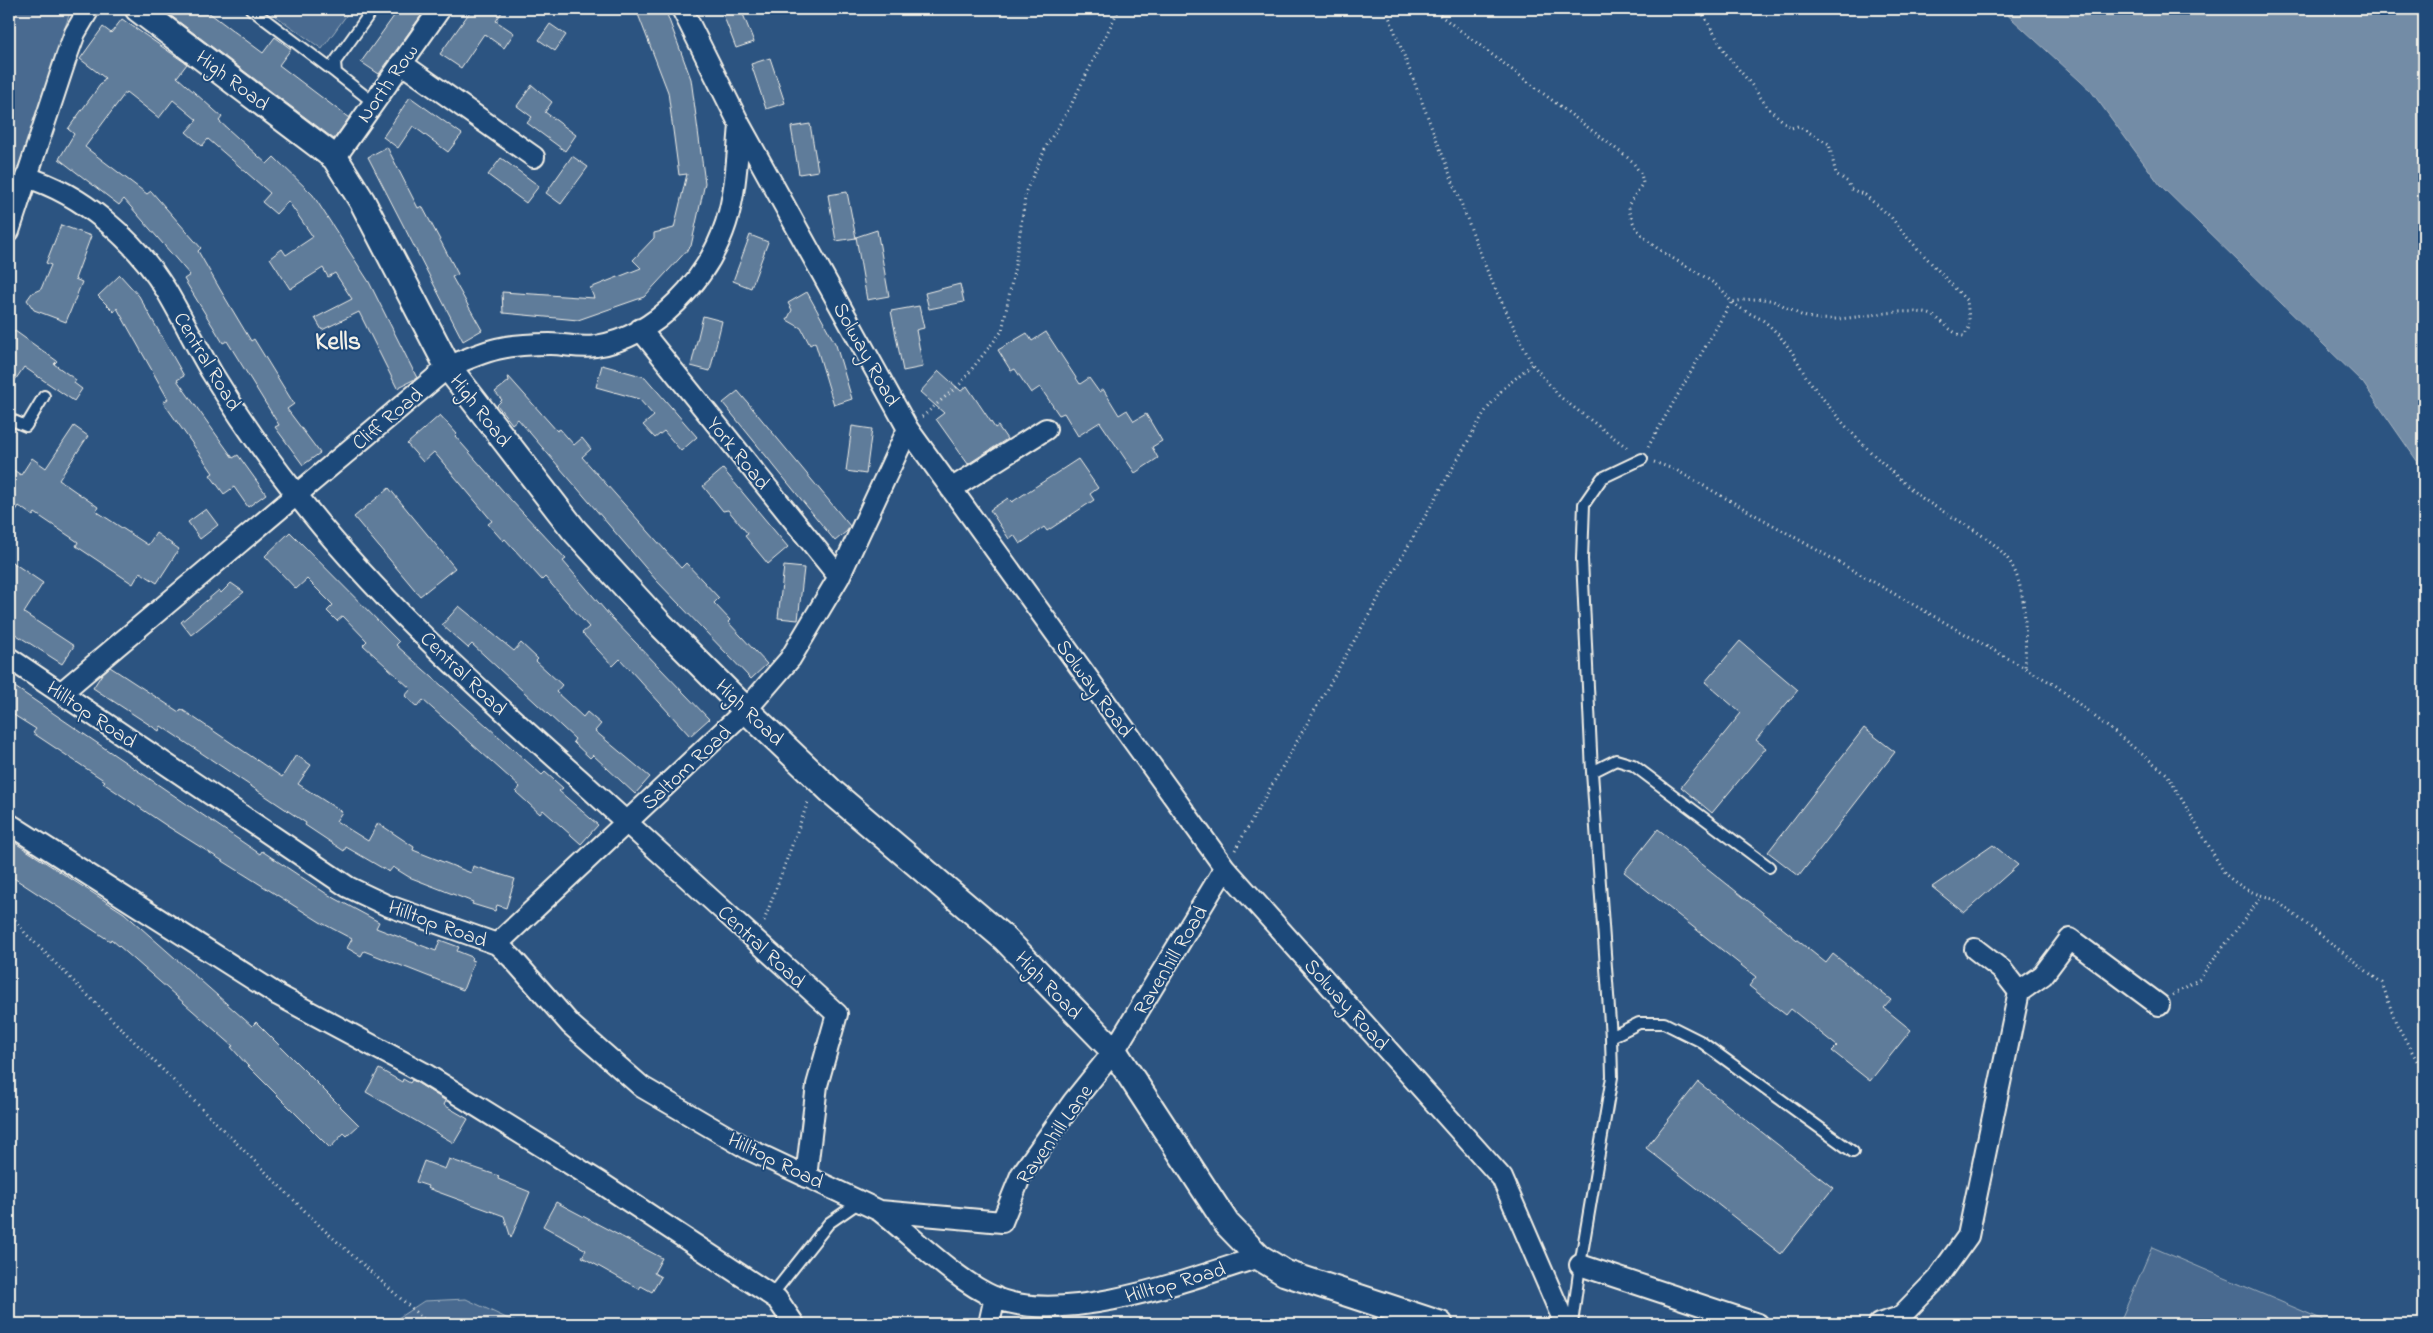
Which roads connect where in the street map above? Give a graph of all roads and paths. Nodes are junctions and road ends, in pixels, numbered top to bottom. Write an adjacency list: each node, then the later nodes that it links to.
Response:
1 (89, 9): 17 (street)
2 (138, 9): 16 (street, High Road)
3 (251, 9): 12 (lane)
4 (373, 9): 12 (lane)
5 (440, 9): 11 (street, North Row)
6 (682, 9): 14 (street, Solway Road)
7 (1119, 9): 25 (path)
8 (1386, 9): 21 (path)
9 (1432, 9): 19 (path)
10 (1700, 9): 19 (path)
11 (401, 63): 13 (street, North Row); 15 (street)
12 (336, 73): 13 (lane)
13 (374, 102): 16 (street, North Row)
14 (740, 125): 20 (street, Cliff Road); 25 (street, Solway Road)
15 (534, 157)
16 (335, 158): 22 (street, High Road)
17 (26, 177): 18 (street); 29 (street, Central Road)
18 (9, 231)
19 (1731, 302): 27 (path); 32 (path)
20 (640, 329): 22 (street, Cliff Road); 30 (street, York Road)
21 (1532, 364): 27 (path); 40 (path)
22 (448, 367): 29 (street, Cliff Road); 34 (street, High Road)
23 (44, 396): 24 (lane)
24 (9, 419)
25 (908, 429): 28 (street, Solway Road); 30 (street, Saltom Road)
26 (1046, 429): 28 (street)
27 (1642, 459): 32 (path); 35 (lane)
28 (951, 489): 40 (street, Solway Road)
29 (296, 494): 33 (street, Cliff Road); 37 (street, Central Road)
30 (840, 578): 34 (street, Saltom Road)
31 (9, 658): 33 (street, Hilltop Road)
32 (2026, 667): 41 (path)
33 (61, 693): 44 (street, Hilltop Road)
34 (746, 710): 37 (street, Saltom Road); 49 (street, High Road)
35 (1592, 772): 39 (lane); 48 (lane)
36 (808, 802): 43 (path)
37 (627, 822): 44 (street, Saltom Road); 52 (street, Central Road)
38 (9, 824): 58 (street)
39 (1769, 867)
40 (1225, 868): 49 (street, Ravenhill Road); 64 (street, Solway Road)
41 (2262, 896): 47 (path); 50 (path)
42 (9, 912): 60 (path)
43 (763, 924)
44 (497, 944): 52 (street, Hilltop Road)
45 (1975, 950): 46 (street)
46 (2019, 992): 47 (street); 67 (street)
47 (2159, 1005)
48 (1611, 1037): 51 (lane); 57 (lane)
49 (1114, 1051): 55 (street, Ravenhill Lane); 56 (street, High Road)
50 (2424, 1073)
51 (1853, 1152)
52 (806, 1177): 53 (street, Hilltop Road)
53 (861, 1201): 54 (street, Hilltop Road); 58 (lane)
54 (880, 1210): 55 (street, Hilltop Road); 59 (street, Hilltop Road)
55 (1002, 1222)
56 (1259, 1257): 59 (street, Hilltop Road); 63 (street, High Road)
57 (1580, 1265): 65 (lane); 66 (street)
58 (772, 1295): 61 (street)
59 (995, 1297): 62 (street)
60 (429, 1324)
61 (794, 1324)
62 (989, 1324)
63 (1440, 1324)
64 (1565, 1324)
65 (1572, 1324)
66 (1758, 1324)
67 (1879, 1324)

